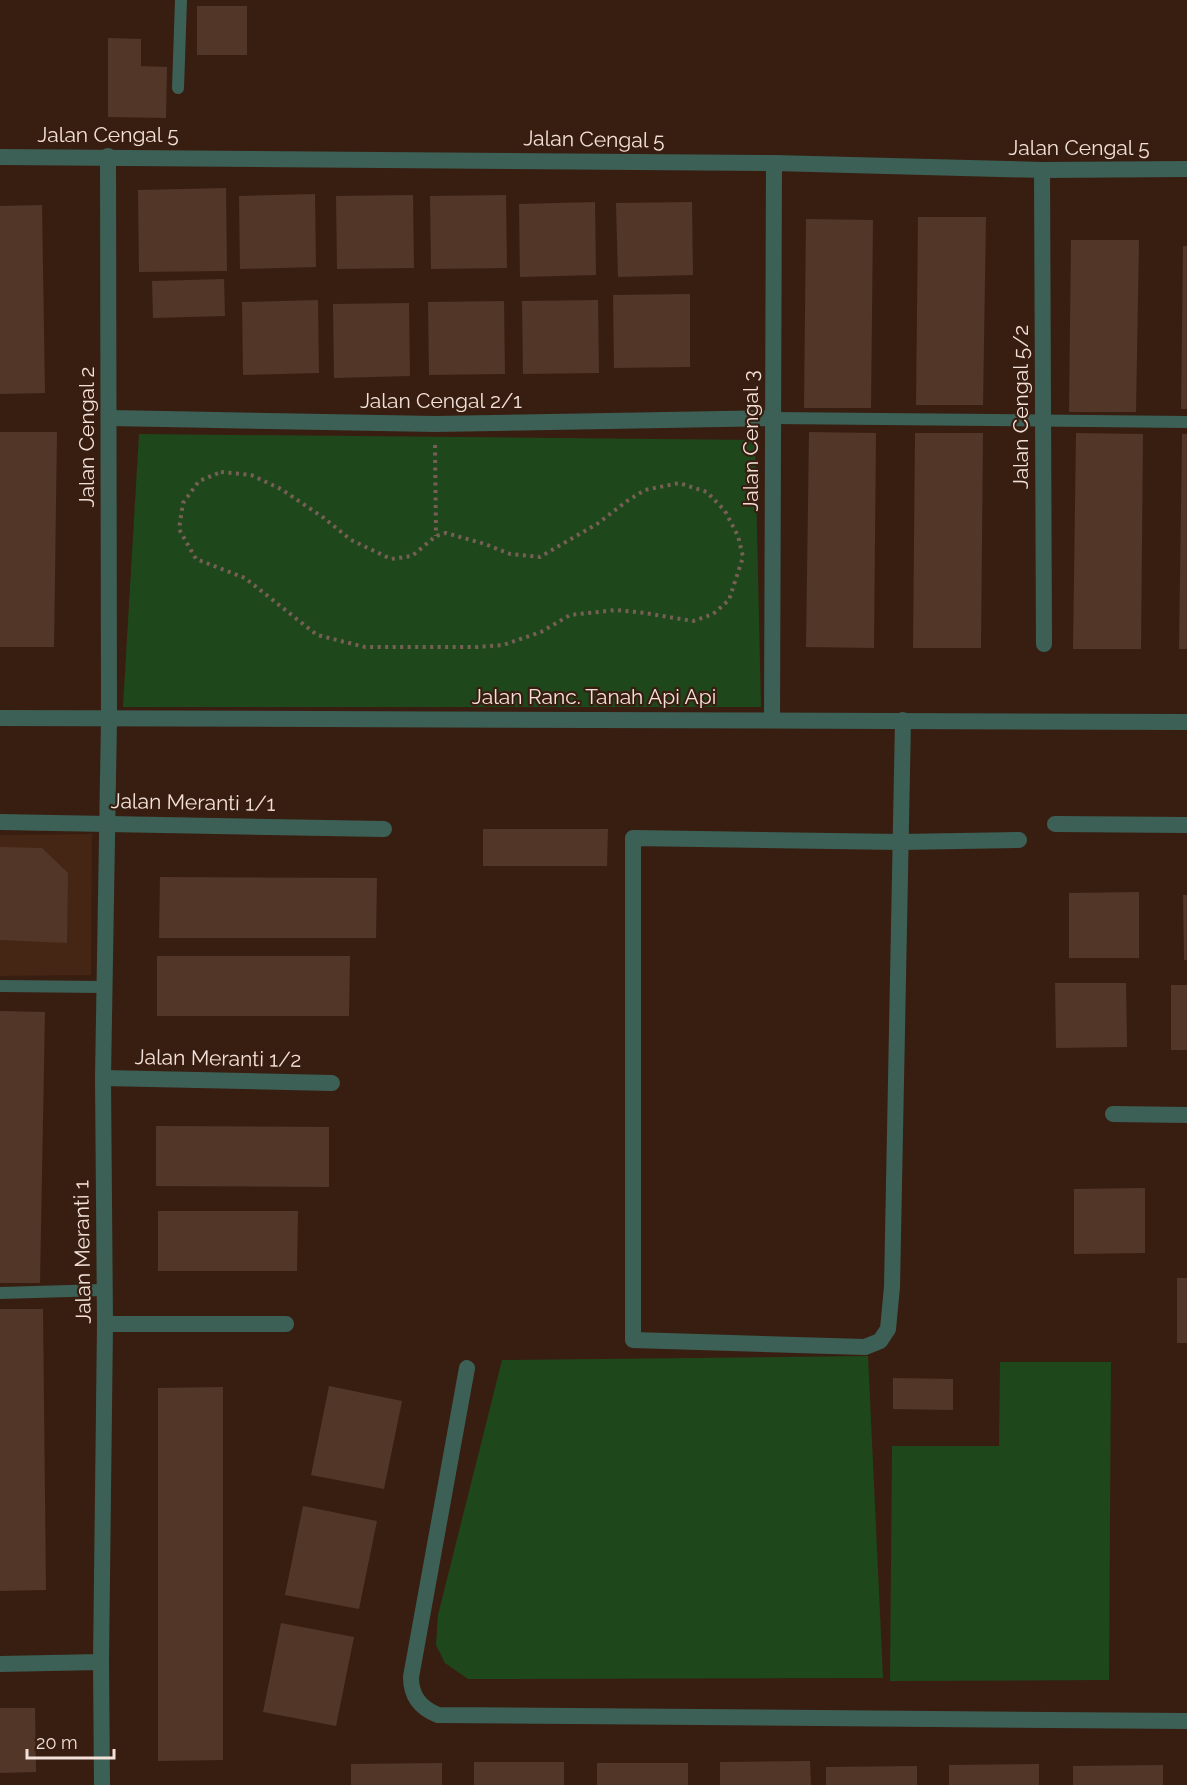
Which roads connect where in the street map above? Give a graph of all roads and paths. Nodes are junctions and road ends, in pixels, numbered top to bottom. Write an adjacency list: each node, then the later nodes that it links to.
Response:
1 (181, 0): 2 (lane)
2 (178, 88)
3 (108, 156): 4 (street, Jalan Cengal 5); 5 (street, Jalan Cengal 5); 8 (street, Jalan Cengal 2)
4 (0, 157)
5 (774, 163): 7 (street, Jalan Cengal 5); 9 (street, Jalan Cengal 3)
6 (1187, 169): 7 (street, Jalan Cengal 5)
7 (1041, 170): 10 (street, Jalan Cengal 5/2)
8 (109, 418): 12 (street, Jalan Cengal 2/1); 16 (street, Jalan Cengal 2)
9 (773, 418): 10 (lane); 12 (street, Jalan Cengal 2/1); 17 (street, Jalan Cengal 3)
10 (1042, 420): 11 (lane); 14 (street, Jalan Cengal 5/2)
11 (1187, 422)
12 (435, 424): 13 (path)
13 (436, 536): 13 (path)
14 (1044, 644)
15 (0, 718): 16 (street, Jalan Ranc. Tanah Api Api)
16 (109, 718): 17 (street, Jalan Ranc. Tanah Api Api); 21 (street, Jalan Meranti 1)
17 (772, 719): 18 (street, Jalan Ranc. Tanah Api Api)
18 (903, 720): 19 (street, Jalan Ranc. Tanah Api Api); 26 (street)
19 (1187, 722)
20 (0, 822): 21 (street, Jalan Meranti 1/1)
21 (105, 823): 24 (street, Jalan Meranti 1/1); 28 (street, Jalan Meranti 1)
22 (1055, 824): 23 (street)
23 (1187, 825)
24 (384, 829)
25 (1019, 840): 26 (street)
26 (900, 842): 26 (street)
27 (0, 986): 28 (lane)
28 (104, 987): 29 (street, Jalan Meranti 1)
29 (103, 1078): 30 (street, Jalan Meranti 1/2); 33 (street, Jalan Meranti 1)
30 (332, 1083)
31 (1113, 1114): 32 (street)
32 (1187, 1115)
33 (104, 1290): 34 (lane); 35 (street, Jalan Meranti 1)
34 (0, 1293)
35 (105, 1324): 36 (street); 38 (street, Jalan Meranti 1)
36 (286, 1324)
37 (467, 1368): 40 (street)
38 (101, 1662): 39 (street); 41 (street, Jalan Meranti 1)
39 (0, 1664)
40 (1187, 1721)
41 (102, 1785)

